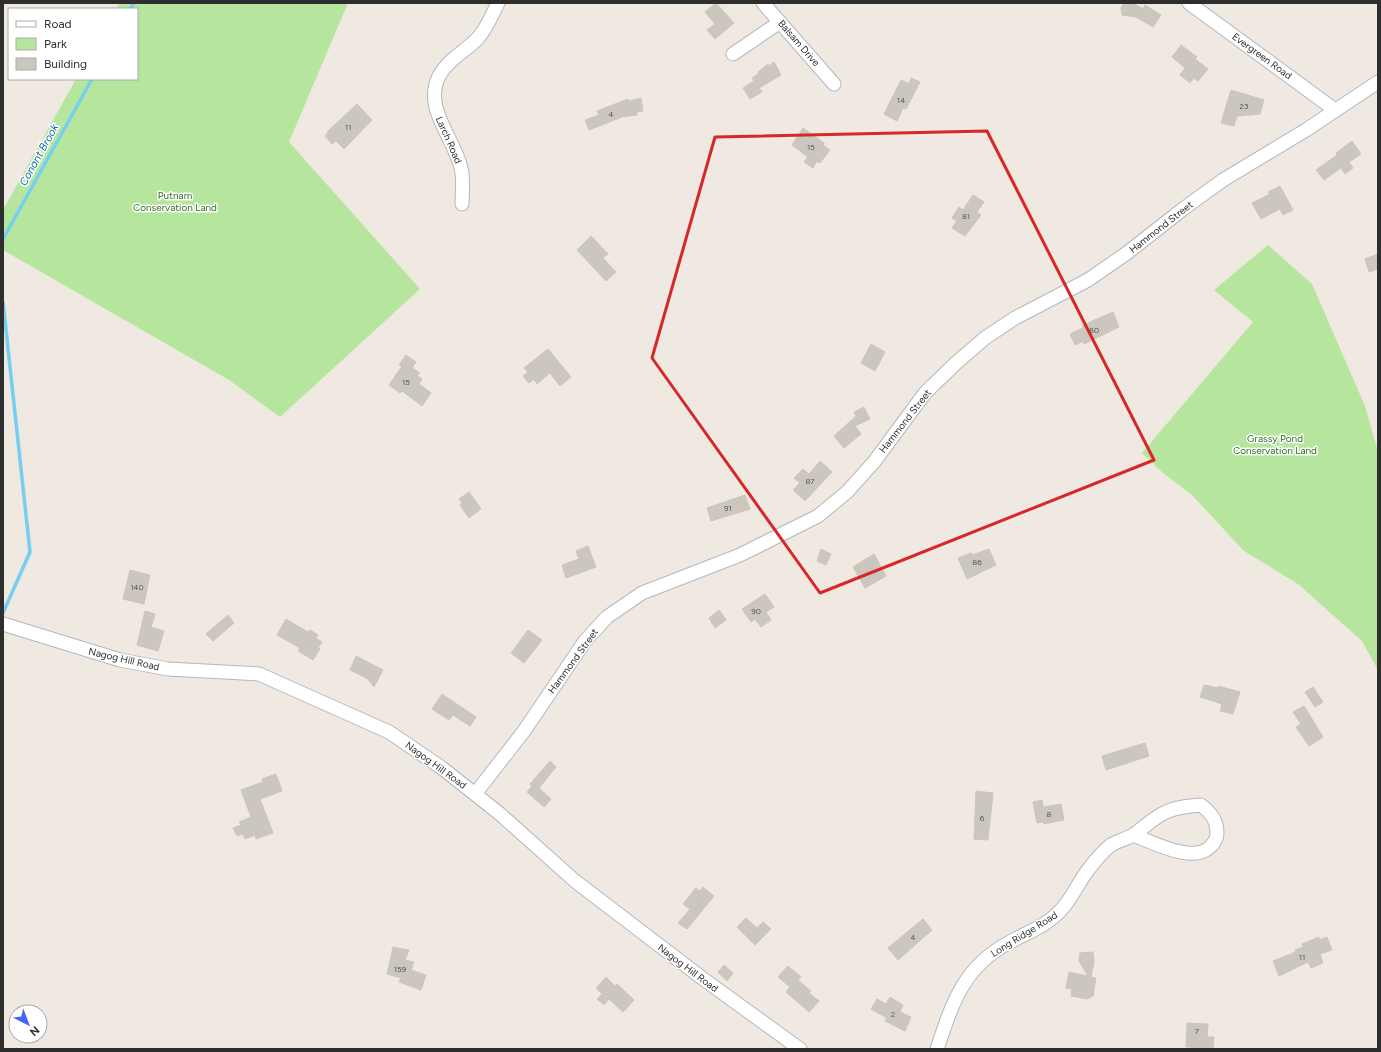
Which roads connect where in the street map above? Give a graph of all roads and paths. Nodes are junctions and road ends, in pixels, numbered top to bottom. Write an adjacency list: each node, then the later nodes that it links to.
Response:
1 (498, 3): 9 (street, Larch Road)
2 (763, 3): 4 (street, Balsam Drive)
3 (1189, 3): 8 (street, Evergreen Road)
4 (780, 22): 5 (street); 7 (street, Balsam Drive)
5 (733, 54)
6 (1378, 82): 8 (street, Hammond Street)
7 (834, 84)
8 (1336, 110): 11 (street, Hammond Street)
9 (462, 204)
10 (3, 624): 11 (street, Nagog Hill Road)
11 (475, 794): 13 (street, Nagog Hill Road)
12 (1133, 835): 12 (street, Long Ridge Road); 14 (street, Long Ridge Road)
13 (800, 1049)
14 (937, 1049)

